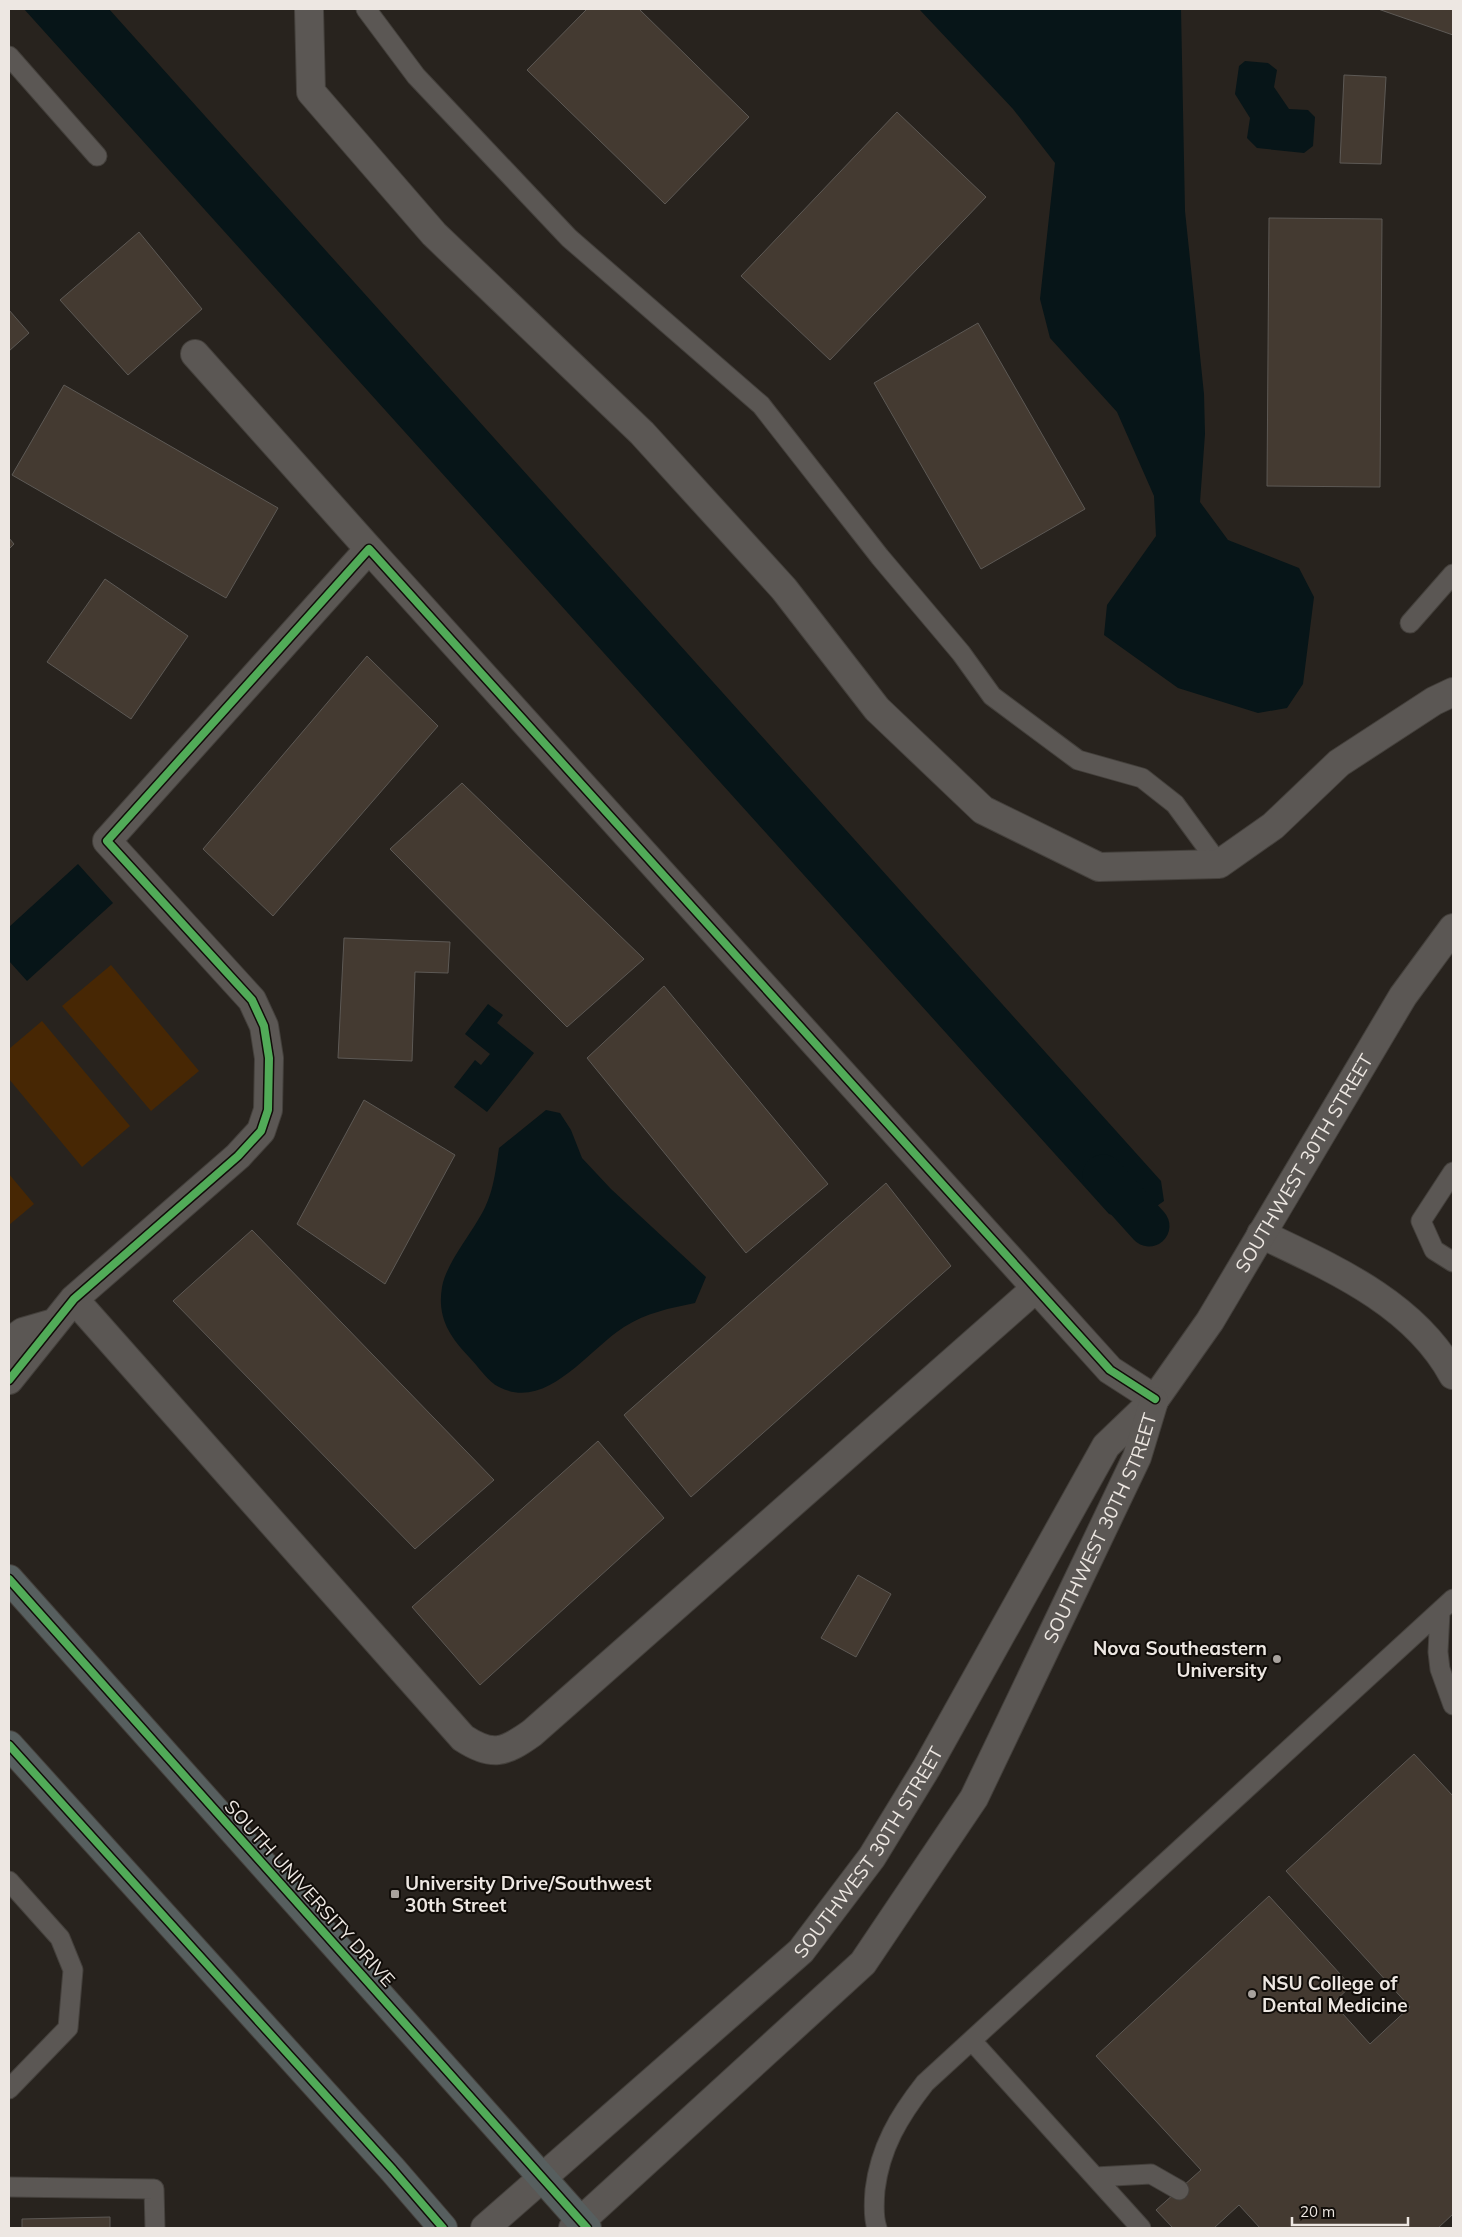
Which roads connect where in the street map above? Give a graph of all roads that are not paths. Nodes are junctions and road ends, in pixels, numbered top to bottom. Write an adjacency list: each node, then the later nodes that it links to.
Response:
1 (309, 9): 10 (street)
2 (366, 9): 10 (lane)
3 (9, 56): 4 (lane)
4 (97, 156)
5 (195, 354): 6 (street)
6 (368, 549): 15 (street); 16 (street)
7 (1453, 574): 8 (lane)
8 (1410, 623)
9 (1453, 692): 10 (street)
10 (1219, 864)
11 (1453, 928): 13 (street, SOUTHWEST 30TH STREET)
12 (1453, 1172): 14 (lane)
13 (1261, 1234): 19 (street); 21 (street, SOUTHWEST 30TH STREET)
14 (1453, 1262)
15 (1036, 1289): 16 (street); 21 (street)
16 (74, 1299): 17 (street)
17 (54, 1324): 18 (street); 20 (street)
18 (9, 1342)
19 (1453, 1375)
20 (9, 1380)
21 (1155, 1399): 30 (street, SOUTHWEST 30TH STREET); 33 (street, SOUTHWEST 30TH STREET)
22 (9, 1579): 30 (main road, SOUTH UNIVERSITY DRIVE)
23 (1446, 1605): 24 (lane); 27 (lane)
24 (1453, 1704)
25 (9, 1745): 35 (main road)
26 (9, 1881): 28 (lane)
27 (972, 2041): 29 (lane); 37 (lane)
28 (9, 2089)
29 (1095, 2177): 32 (lane); 38 (lane)
30 (543, 2178): 33 (main road, SOUTH UNIVERSITY DRIVE); 36 (street, SOUTHWEST 30TH STREET)
31 (9, 2187): 34 (lane)
32 (1179, 2190)
33 (581, 2226)
34 (155, 2228)
35 (442, 2228)
36 (485, 2228)
37 (877, 2228)
38 (1142, 2228)

